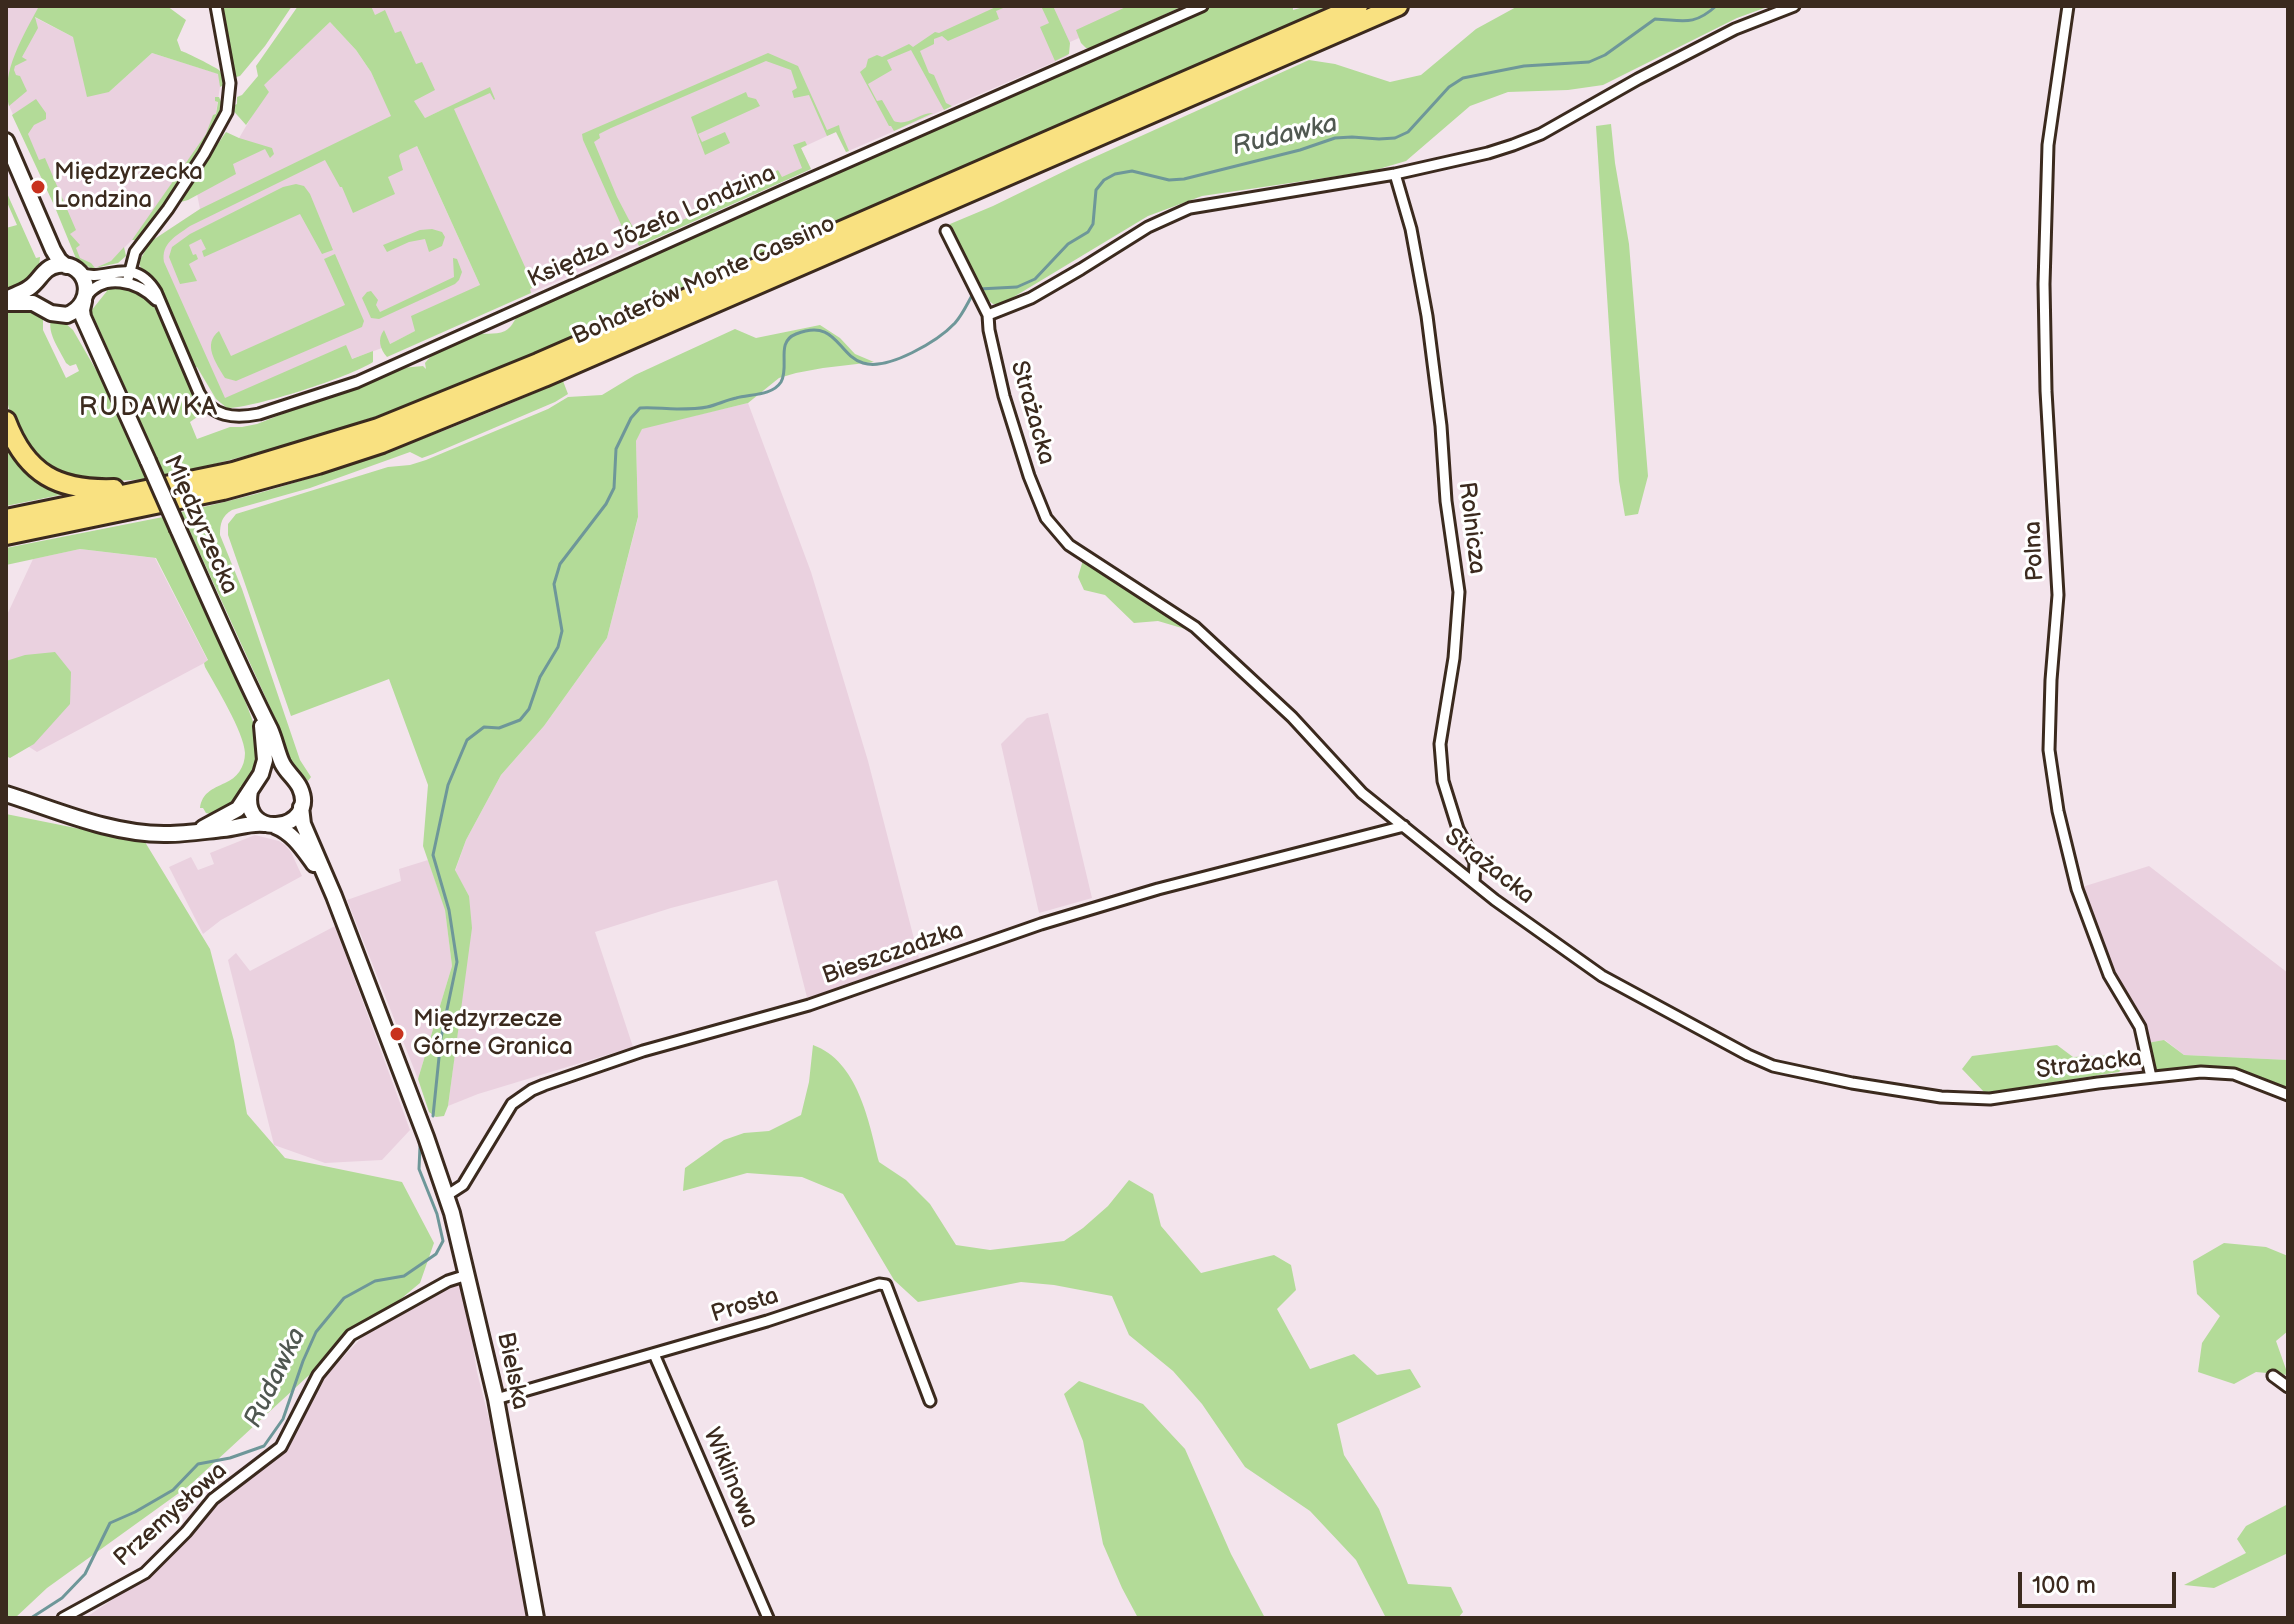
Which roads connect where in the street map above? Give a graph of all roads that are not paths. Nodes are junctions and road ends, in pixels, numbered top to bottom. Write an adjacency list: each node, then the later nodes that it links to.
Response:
1 (216, 6): 13 (street)
2 (1202, 6): 13 (street, Księdza Józefa Londzina)
3 (1358, 6): 21 (highway, Bohaterów Monte Cassino)
4 (1398, 6): 23 (highway, Bohaterów Monte Cassino)
5 (1794, 6): 8 (street)
6 (2068, 6): 34 (street, Polna)
7 (6, 141): 9 (main road)
8 (1395, 174): 17 (street); 33 (street, Rolnicza)
9 (28, 192): 11 (main road); 12 (main road)
10 (946, 231): 17 (street, Strażacka)
11 (72, 268): 12 (main road); 13 (street); 14 (main road)
12 (42, 274): 15 (main road); 16 (main road)
13 (128, 278): 14 (street)
14 (84, 300): 18 (main road); 19 (main road, Międzyrzecka)
15 (6, 301): 16 (main road)
16 (42, 306): 18 (main road)
17 (988, 315): 30 (street, Strażacka)
18 (60, 316): 19 (main road, Międzyrzecka)
19 (103, 363): 24 (main road, Międzyrzecka, bridge)
20 (6, 421): 21 (highway)
21 (169, 486): 22 (highway, Bohaterów Monte Cassino)
22 (6, 519)
23 (6, 535)
24 (256, 704): 25 (main road, Międzyrzecka); 26 (main road, Międzyrzecka)
25 (294, 780): 26 (main road); 28 (main road)
26 (253, 786): 29 (main road); 31 (main road)
27 (6, 794): 31 (main road)
28 (301, 807): 29 (main road); 32 (main road)
29 (269, 825): 31 (main road); 32 (main road)
30 (1404, 826): 33 (street, Strażacka); 36 (street, Bieszczadzka)
31 (196, 831)
32 (329, 883): 36 (main road, Bielska)
33 (1474, 883): 34 (street, Strażacka)
34 (2151, 1077): 35 (street, Strażacka)
35 (2288, 1095)
36 (446, 1196): 37 (main road, Bielska)
37 (467, 1275): 41 (main road, Bielska); 43 (street, Przemysłowa)
38 (654, 1354): 41 (street, Prosta); 42 (street, Prosta); 45 (street, Wiklinowa)
39 (2273, 1376): 40 (street)
40 (2288, 1387)
41 (496, 1399): 44 (main road, Bielska)
42 (930, 1401)
43 (63, 1618)
44 (536, 1618)
45 (768, 1618)

